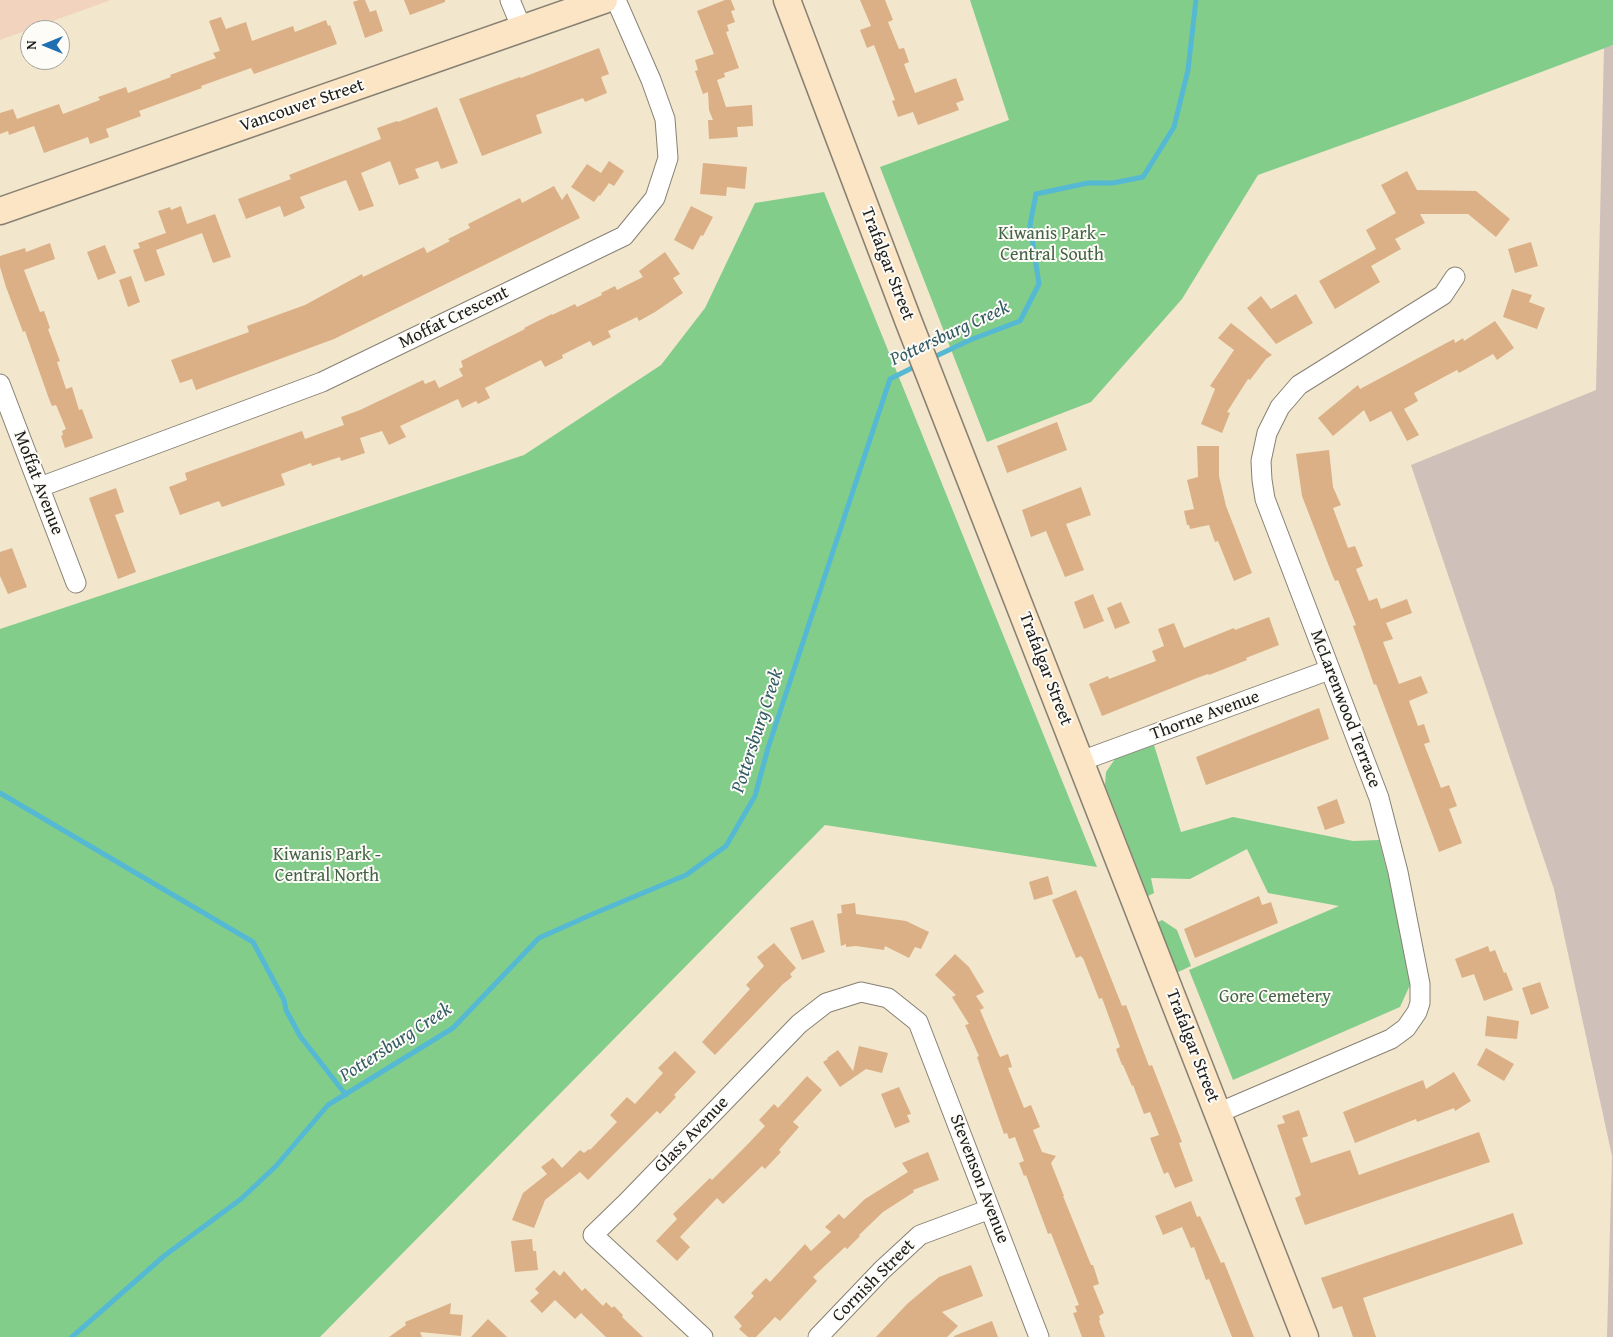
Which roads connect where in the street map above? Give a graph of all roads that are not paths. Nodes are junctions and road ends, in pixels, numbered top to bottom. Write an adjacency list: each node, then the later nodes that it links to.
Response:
1 (510, 0): 5 (street)
2 (604, 0): 5 (main road, Vancouver Street)
3 (616, 0): 9 (street, Moffat Crescent)
4 (787, 0): 12 (main road, Trafalgar Street)
5 (522, 29): 6 (main road, Vancouver Street)
6 (0, 211)
7 (1455, 277): 11 (street, McLarenwood Terrace)
8 (0, 384): 9 (street, Moffat Avenue)
9 (40, 487): 10 (street, Moffat Avenue)
10 (76, 583)
11 (1329, 670): 12 (street, Thorne Avenue); 14 (street, McLarenwood Terrace)
12 (1081, 761): 14 (main road, Trafalgar Street)
13 (918, 1022): 15 (street, Stevenson Avenue); 16 (street, Glass Avenue)
14 (1218, 1113): 19 (main road, Trafalgar Street)
15 (990, 1209): 17 (street, Cornish Street); 18 (street, Stevenson Avenue)
16 (703, 1337)
17 (818, 1337)
18 (1039, 1337)
19 (1305, 1337)

